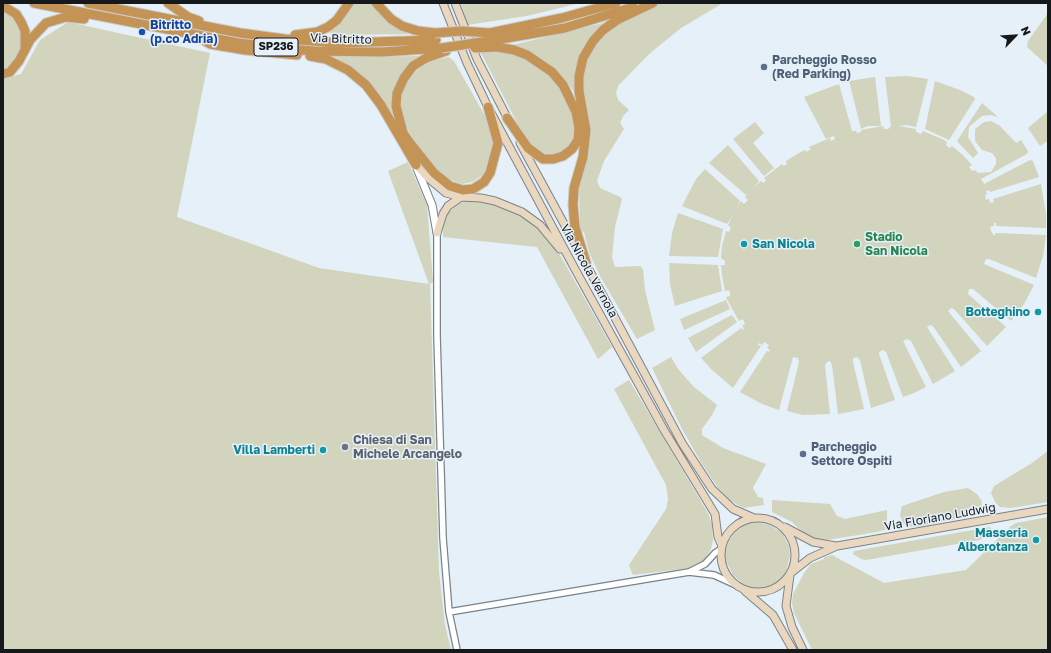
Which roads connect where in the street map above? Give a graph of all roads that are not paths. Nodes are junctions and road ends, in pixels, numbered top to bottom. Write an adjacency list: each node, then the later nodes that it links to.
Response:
1 (34, 3): 13 (highway, Via Bitritto / SP236)
2 (88, 3): 16 (highway, Via Bitritto / SP236)
3 (168, 3): 16 (highway)
4 (349, 3): 16 (highway)
5 (376, 3): 17 (highway)
6 (443, 3): 22 (main road, Via Nicola Vernola)
7 (455, 3): 23 (main road, Via Nicola Vernola)
8 (596, 3): 14 (highway)
9 (616, 3): 14 (highway, Via Bitritto / SP236)
10 (645, 3): 18 (highway, Via Bitritto / SP236)
11 (653, 3): 27 (highway)
12 (3, 6): 19 (highway)
13 (112, 18): 15 (highway, Via Bitritto / SP236); 19 (highway)
14 (520, 28): 18 (highway, Via Bitritto / SP236)
15 (196, 35): 20 (highway, Via Bitritto / SP236); 24 (highway)
16 (257, 36): 17 (highway, Via Bitritto / SP236)
17 (436, 36): 18 (highway, Via Bitritto / SP236, bridge)
18 (494, 40): 20 (highway, Via Bitritto / SP236, bridge); 23 (highway)
19 (25, 50): 21 (highway)
20 (443, 51): 22 (highway)
21 (3, 74)
22 (488, 107): 28 (main road, Via Nicola Vernola)
23 (507, 118): 27 (main road, Via Nicola Vernola)
24 (416, 166): 25 (main road); 26 (street)
25 (461, 197): 26 (main road); 28 (main road)
26 (437, 233): 37 (street)
27 (588, 269): 30 (main road, Via Nicola Vernola)
28 (576, 271): 33 (main road, Via Nicola Vernola)
29 (1048, 509): 32 (main road, Via Floriano Ludwig)
30 (754, 518): 31 (main road); 33 (main road)
31 (782, 526): 32 (main road); 35 (main road)
32 (837, 546): 35 (main road)
33 (722, 547): 34 (street); 36 (main road)
34 (689, 572): 36 (street); 37 (street)
35 (791, 574): 36 (main road); 40 (main road)
36 (739, 587): 39 (main road)
37 (449, 612): 38 (street)
38 (457, 650)
39 (793, 650)
40 (803, 650)

